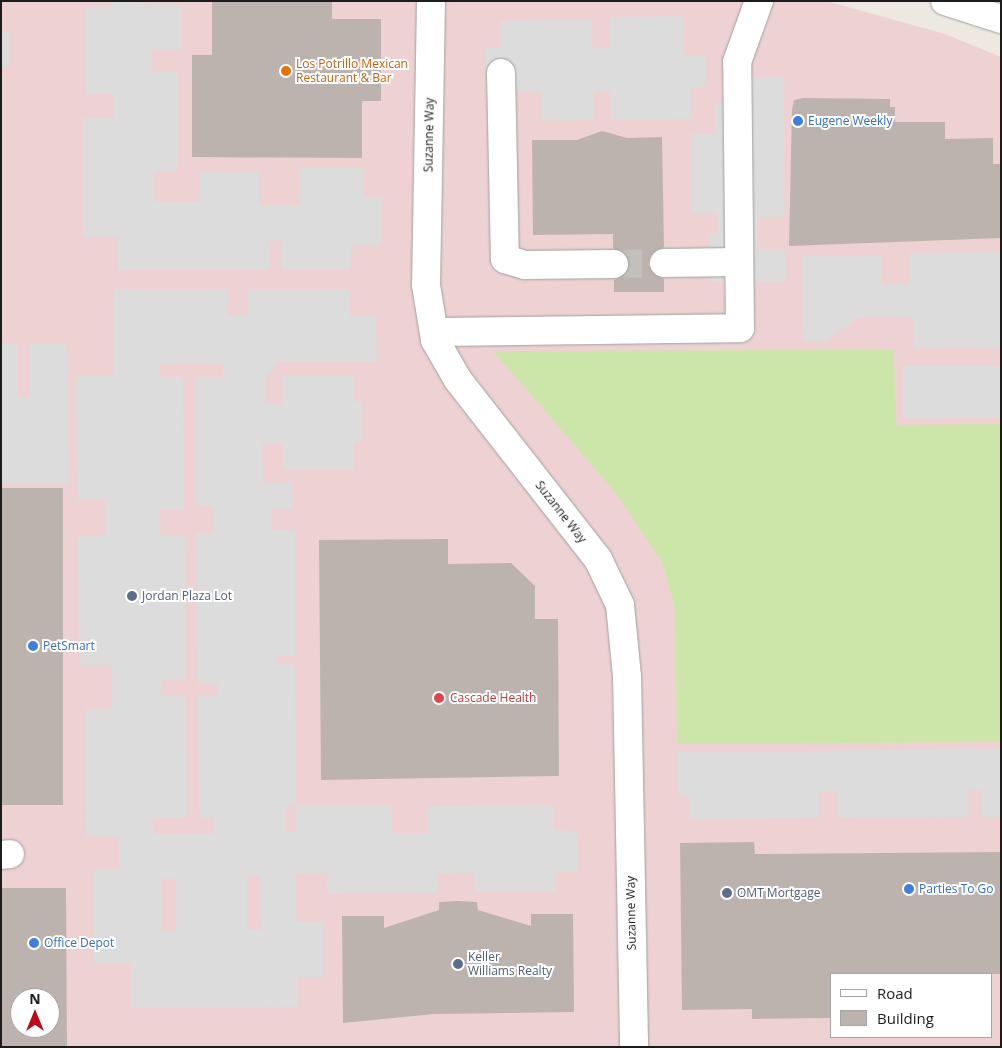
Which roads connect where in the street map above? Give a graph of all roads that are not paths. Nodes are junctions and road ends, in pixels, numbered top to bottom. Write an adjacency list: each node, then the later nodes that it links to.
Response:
1 (431, 1): 9 (street, Suzanne Way)
2 (759, 1): 6 (street)
3 (944, 1): 4 (street)
4 (1001, 19)
5 (502, 73): 8 (street)
6 (739, 262): 7 (street); 9 (street)
7 (664, 263)
8 (614, 264)
9 (434, 332): 10 (street, Suzanne Way)
10 (634, 1047)

